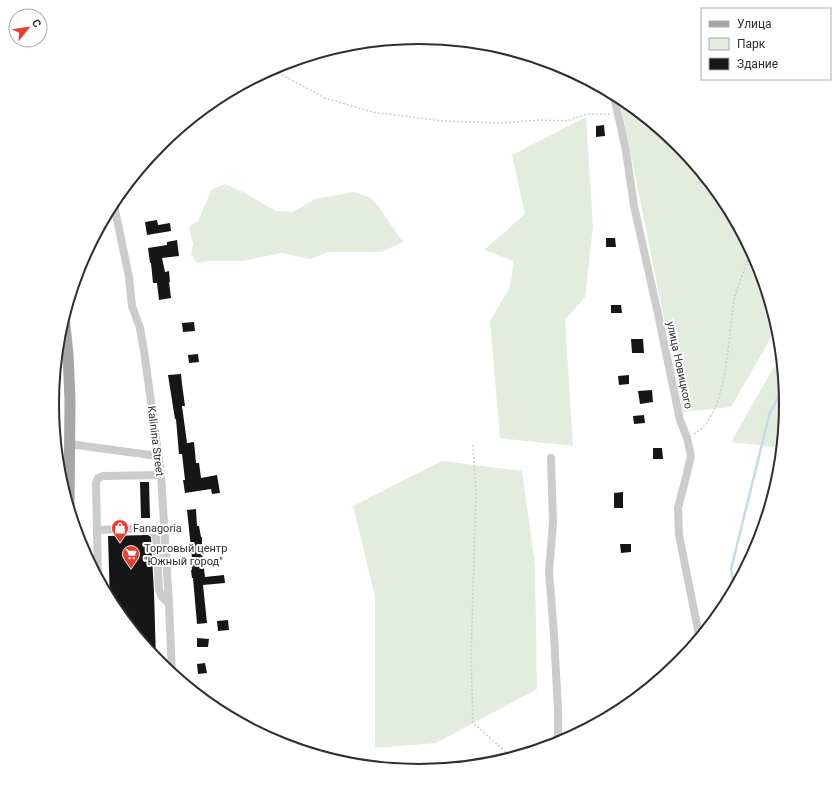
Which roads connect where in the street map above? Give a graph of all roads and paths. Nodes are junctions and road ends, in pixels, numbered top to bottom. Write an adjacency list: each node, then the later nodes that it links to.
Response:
1 (278, 73): 3 (path)
2 (615, 102): 3 (street, улица Новицкого)
3 (618, 114): 7 (street, улица Новицкого)
4 (115, 211): 10 (street, Kalinina Street)
5 (748, 257): 7 (path)
6 (66, 334): 8 (main road)
7 (687, 438): 17 (street, улица Новицкого)
8 (69, 444): 10 (street); 13 (main road)
9 (473, 445): 20 (path)
10 (158, 456): 12 (street, Kalinina Street)
11 (551, 458): 19 (street)
12 (160, 475): 14 (street); 16 (street, Kalinina Street)
13 (69, 489)
14 (97, 530): 15 (street); 16 (street)
15 (98, 567)
16 (169, 604): 18 (street, Kalinina Street)
17 (699, 633)
18 (172, 666)
19 (558, 738)
20 (508, 754)

